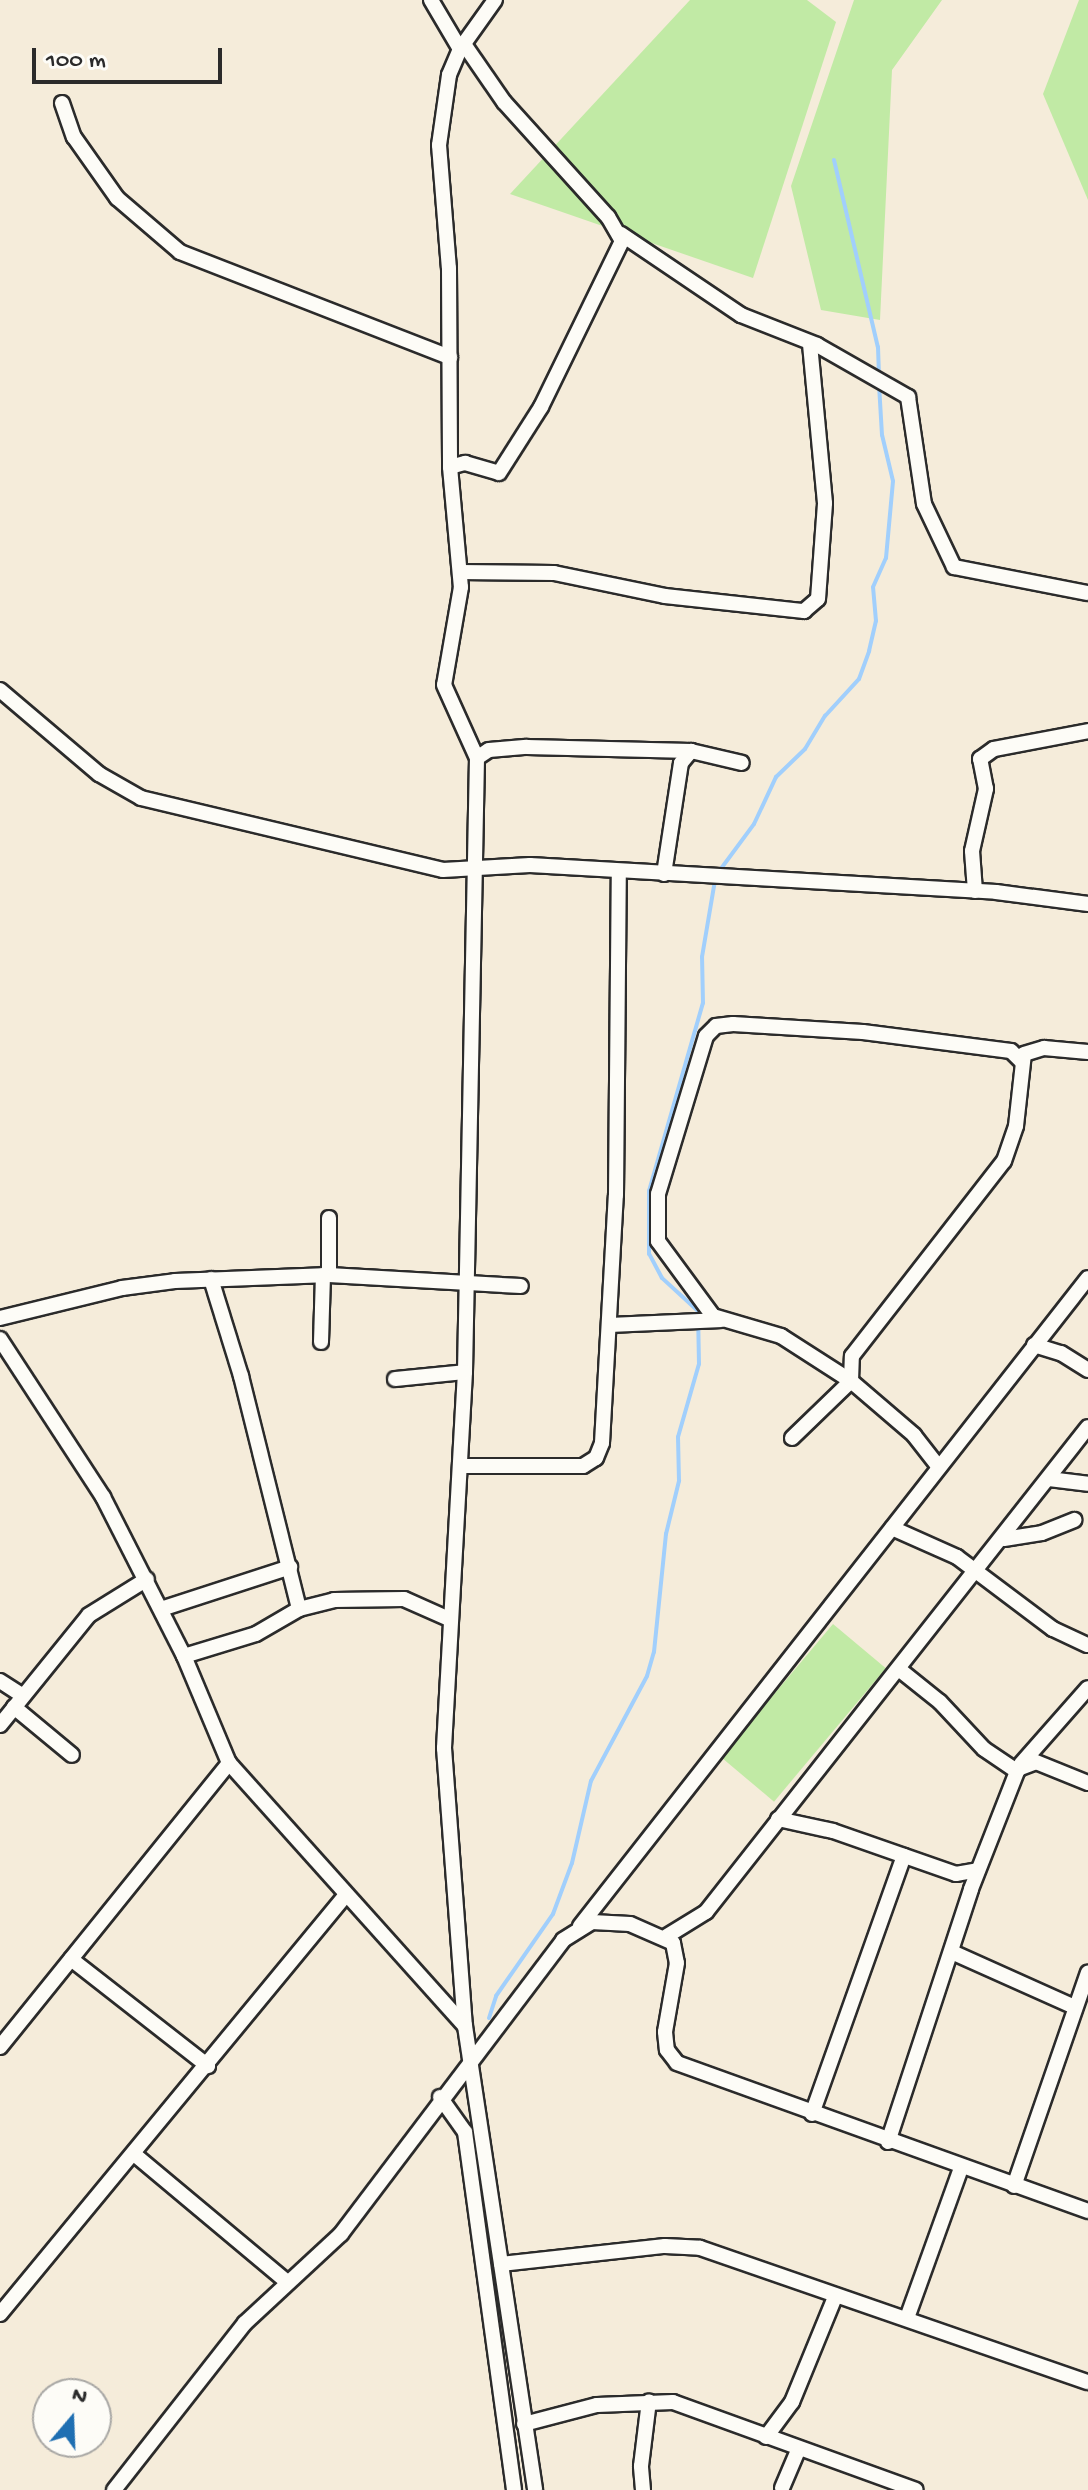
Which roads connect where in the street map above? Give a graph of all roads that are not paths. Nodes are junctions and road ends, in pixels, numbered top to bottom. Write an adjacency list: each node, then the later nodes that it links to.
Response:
1 (431, 0): 3 (street)
2 (495, 0): 3 (street)
3 (462, 47): 5 (street); 7 (street)
4 (62, 103): 7 (street)
5 (621, 234): 6 (street); 8 (street)
6 (810, 343): 9 (street); 10 (street)
7 (450, 357): 8 (street)
8 (450, 467): 9 (street)
9 (460, 572): 14 (street)
10 (1088, 593)
11 (0, 690): 16 (street)
12 (1088, 731): 19 (street)
13 (691, 751): 14 (street); 15 (street); 18 (street)
14 (477, 758): 16 (street)
15 (742, 763)
16 (474, 868): 17 (street); 27 (street)
17 (619, 872): 18 (street); 31 (street)
18 (664, 874): 19 (street)
19 (975, 891): 20 (street)
20 (1088, 904)
21 (1088, 1052): 22 (street)
22 (1021, 1061): 30 (street); 38 (street)
23 (329, 1218): 24 (street)
24 (326, 1275): 26 (street); 27 (street); 33 (street)
25 (1088, 1278): 34 (street)
26 (211, 1279): 29 (street); 48 (street)
27 (465, 1279): 28 (street); 36 (street)
28 (521, 1286)
29 (0, 1318)
30 (721, 1320): 31 (street); 38 (street)
31 (611, 1325): 41 (street)
32 (0, 1339): 50 (street)
33 (321, 1342)
34 (1034, 1345): 35 (street); 42 (street)
35 (1088, 1370)
36 (465, 1372): 37 (street); 41 (street)
37 (395, 1379)
38 (851, 1381): 40 (street); 42 (street)
39 (1088, 1427): 43 (street)
40 (792, 1438)
41 (460, 1466): 53 (street)
42 (938, 1466): 46 (street)
43 (1049, 1479): 44 (street); 47 (street)
44 (1088, 1484)
45 (1074, 1520): 47 (street)
46 (892, 1528): 49 (street); 71 (street)
47 (1004, 1539): 49 (street)
48 (290, 1567): 51 (street); 52 (street)
49 (980, 1571): 54 (street); 56 (street)
50 (147, 1579): 51 (street); 59 (street)
51 (161, 1609): 55 (street)
52 (299, 1609): 53 (street); 55 (street)
53 (449, 1619): 77 (street)
54 (1088, 1645)
55 (184, 1656): 62 (street)
56 (900, 1670): 63 (street); 65 (street)
57 (0, 1681): 59 (street)
58 (1088, 1688): 63 (street)
59 (19, 1701): 60 (street); 61 (street)
60 (0, 1725)
61 (72, 1755)
62 (229, 1763): 70 (street); 74 (street)
63 (1019, 1768): 64 (street); 67 (street)
64 (1088, 1783)
65 (778, 1819): 66 (street); 72 (street)
66 (904, 1856): 68 (street); 82 (street)
67 (978, 1870): 68 (street); 69 (street)
68 (956, 1874): 69 (street)
69 (971, 1889): 73 (street)
70 (345, 1896): 77 (street); 80 (street)
71 (580, 1927): 72 (street); 79 (street)
72 (667, 1936): 82 (street)
73 (954, 1953): 76 (street); 83 (street)
74 (71, 1959): 78 (street); 80 (street)
75 (1088, 1972): 76 (street)
76 (1075, 2007): 86 (street)
77 (465, 2026): 79 (street)
78 (0, 2047)
79 (472, 2059): 81 (street); 88 (street)
80 (208, 2066): 84 (street)
81 (440, 2097): 89 (street); 100 (street)
82 (812, 2114): 83 (street)
83 (888, 2142): 85 (street)
84 (134, 2154): 89 (street); 91 (street)
85 (961, 2168): 86 (street); 92 (street)
86 (1014, 2186): 87 (street)
87 (1088, 2211)
88 (501, 2264): 90 (street); 95 (street)
89 (287, 2282): 99 (street)
90 (835, 2297): 92 (street); 96 (street)
91 (2, 2306)
92 (907, 2318): 93 (street)
93 (1088, 2382)
94 (649, 2401): 95 (street); 96 (street); 102 (street)
95 (524, 2424): 101 (street)
96 (766, 2437): 97 (street)
97 (799, 2448): 98 (street); 103 (street)
98 (782, 2488)
99 (114, 2490)
100 (514, 2490)
101 (535, 2490)
102 (643, 2490)
103 (916, 2490)

